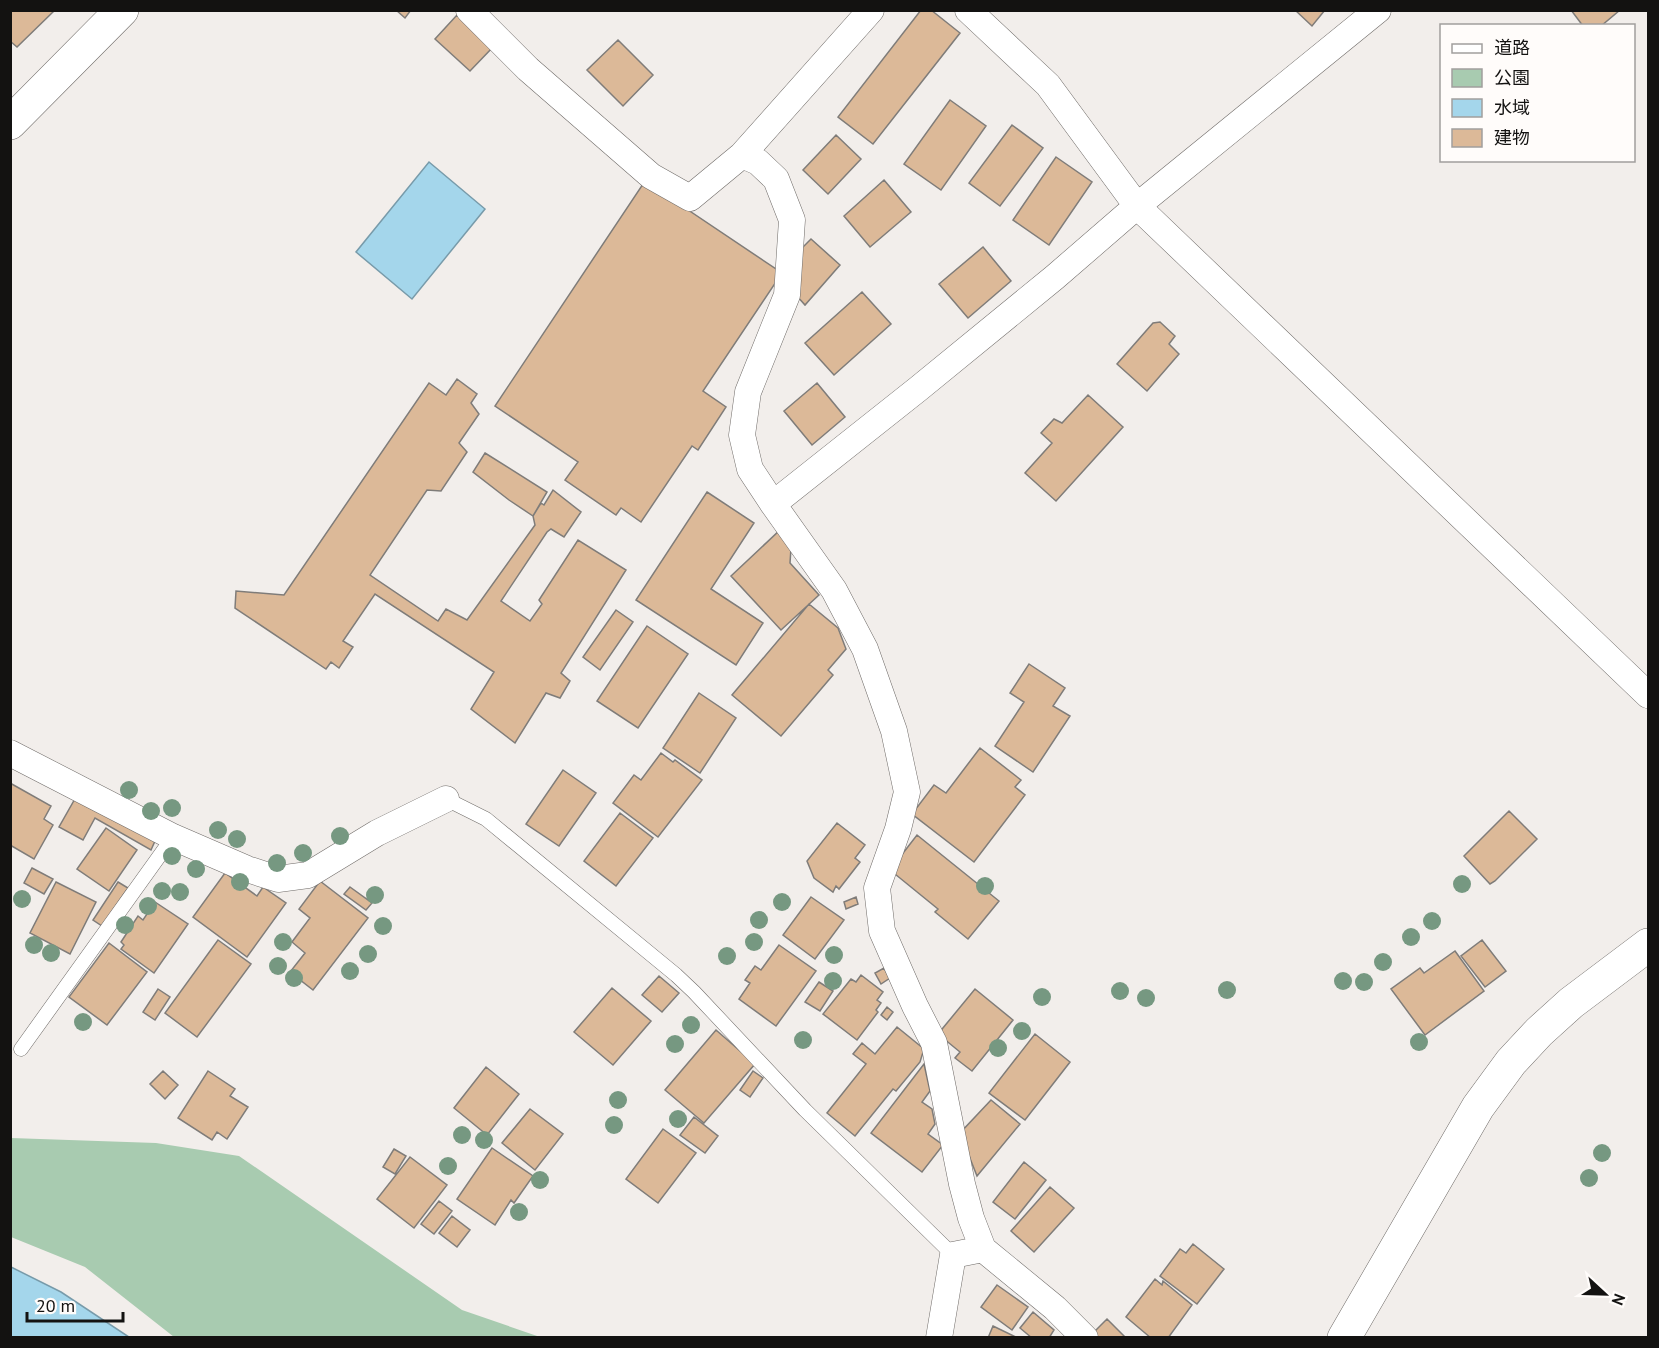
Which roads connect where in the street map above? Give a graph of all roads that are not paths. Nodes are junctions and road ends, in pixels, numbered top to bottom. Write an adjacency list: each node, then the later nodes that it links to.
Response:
1 (122, 10): 6 (street)
2 (469, 10): 7 (street)
3 (871, 10): 7 (street)
4 (968, 10): 8 (street)
5 (1378, 10): 8 (street)
6 (10, 123)
7 (742, 155): 9 (street)
8 (1137, 206): 9 (street); 10 (street)
9 (773, 504): 16 (street)
10 (1648, 695)
11 (10, 753): 13 (street)
12 (446, 799): 13 (street); 17 (lane)
13 (173, 837): 15 (lane)
14 (1648, 945): 20 (street)
15 (21, 1049)
16 (983, 1249): 17 (street); 19 (street)
17 (953, 1255): 18 (street)
18 (939, 1338)
19 (1085, 1338)
20 (1344, 1338)

